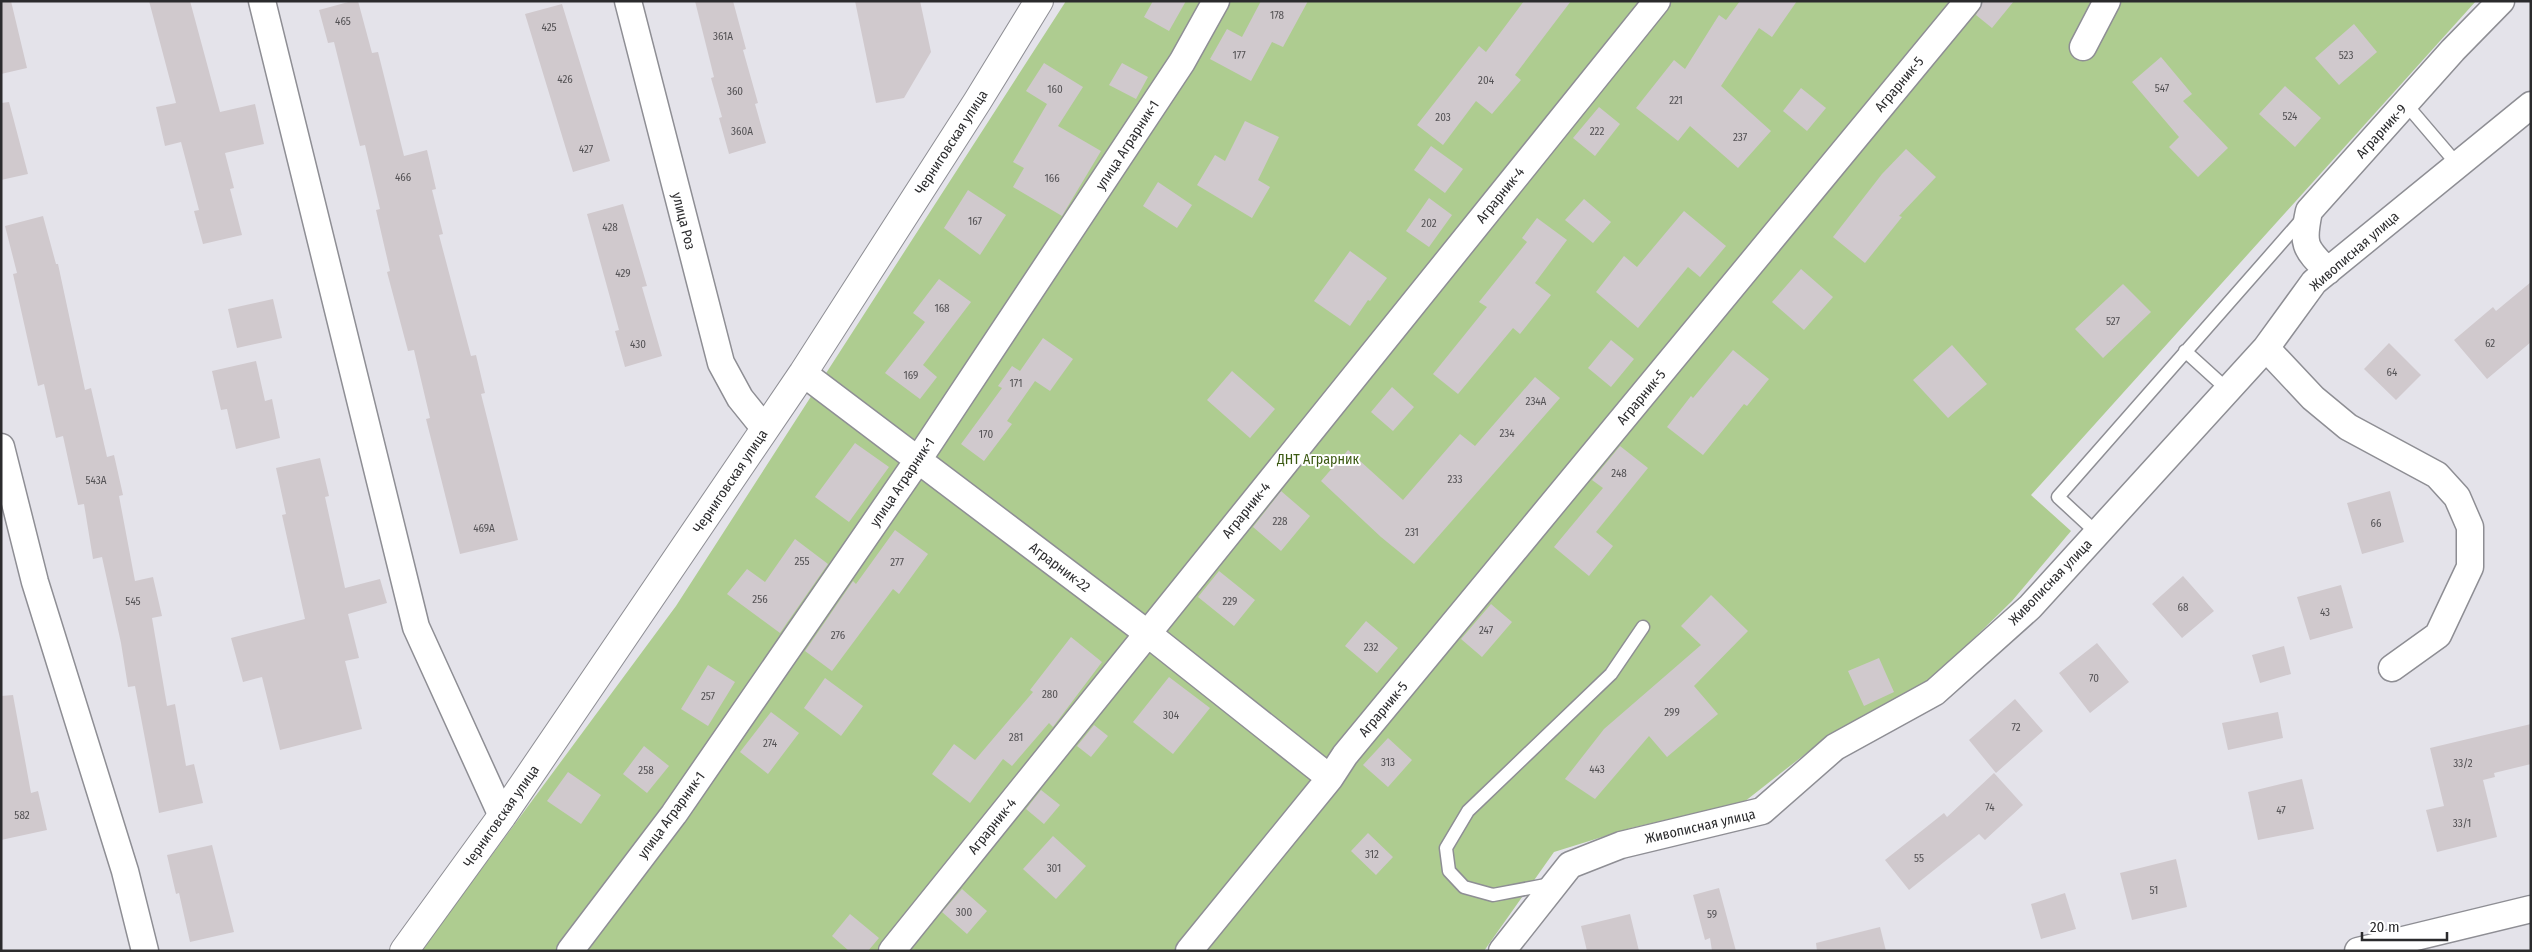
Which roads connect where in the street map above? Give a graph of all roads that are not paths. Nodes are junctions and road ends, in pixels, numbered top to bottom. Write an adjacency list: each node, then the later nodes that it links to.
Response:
1 (262, 1): 27 (street)
2 (628, 1): 19 (street, улица Роз)
3 (1216, 1): 21 (street, улица Аграрник-1)
4 (1657, 1): 24 (street, Аграрник-4)
5 (1968, 1): 26 (street, Аграрник-5)
6 (2107, 1): 9 (street)
7 (2501, 1): 10 (street, Аграрник-9)
8 (1036, 3): 17 (street, Черниговская улица)
9 (2083, 47)
10 (2405, 104): 12 (lane); 13 (street, Аграрник-9)
11 (2531, 105): 12 (street, Живописная улица)
12 (2457, 164): 14 (street, Живописная улица)
13 (2309, 211): 14 (street); 16 (lane)
14 (2328, 271): 15 (street, Живописная улица)
15 (2266, 348): 18 (street, Живописная улица); 25 (street)
16 (2185, 351): 18 (lane); 22 (lane)
17 (803, 373): 19 (street, Черниговская улица); 21 (street, Аграрник-22)
18 (2228, 390): 22 (street, Живописная улица)
19 (765, 429): 27 (street, Черниговская улица)
20 (1, 447): 30 (street)
21 (918, 460): 24 (street, Аграрник-22); 32 (street, улица Аграрник-1)
22 (2097, 533): 28 (street, Живописная улица)
23 (1643, 627): 28 (lane)
24 (1146, 633): 26 (street, Аграрник-22); 33 (street, Аграрник-4)
25 (2392, 668)
26 (1322, 771): 34 (street, Аграрник-5)
27 (502, 816): 31 (street, Черниговская улица)
28 (1556, 883): 35 (street, Живописная улица)
29 (2531, 909): 36 (street)
30 (146, 951)
31 (404, 951)
32 (570, 951)
33 (892, 951)
34 (1189, 951)
35 (1502, 951)
36 (2358, 951)

